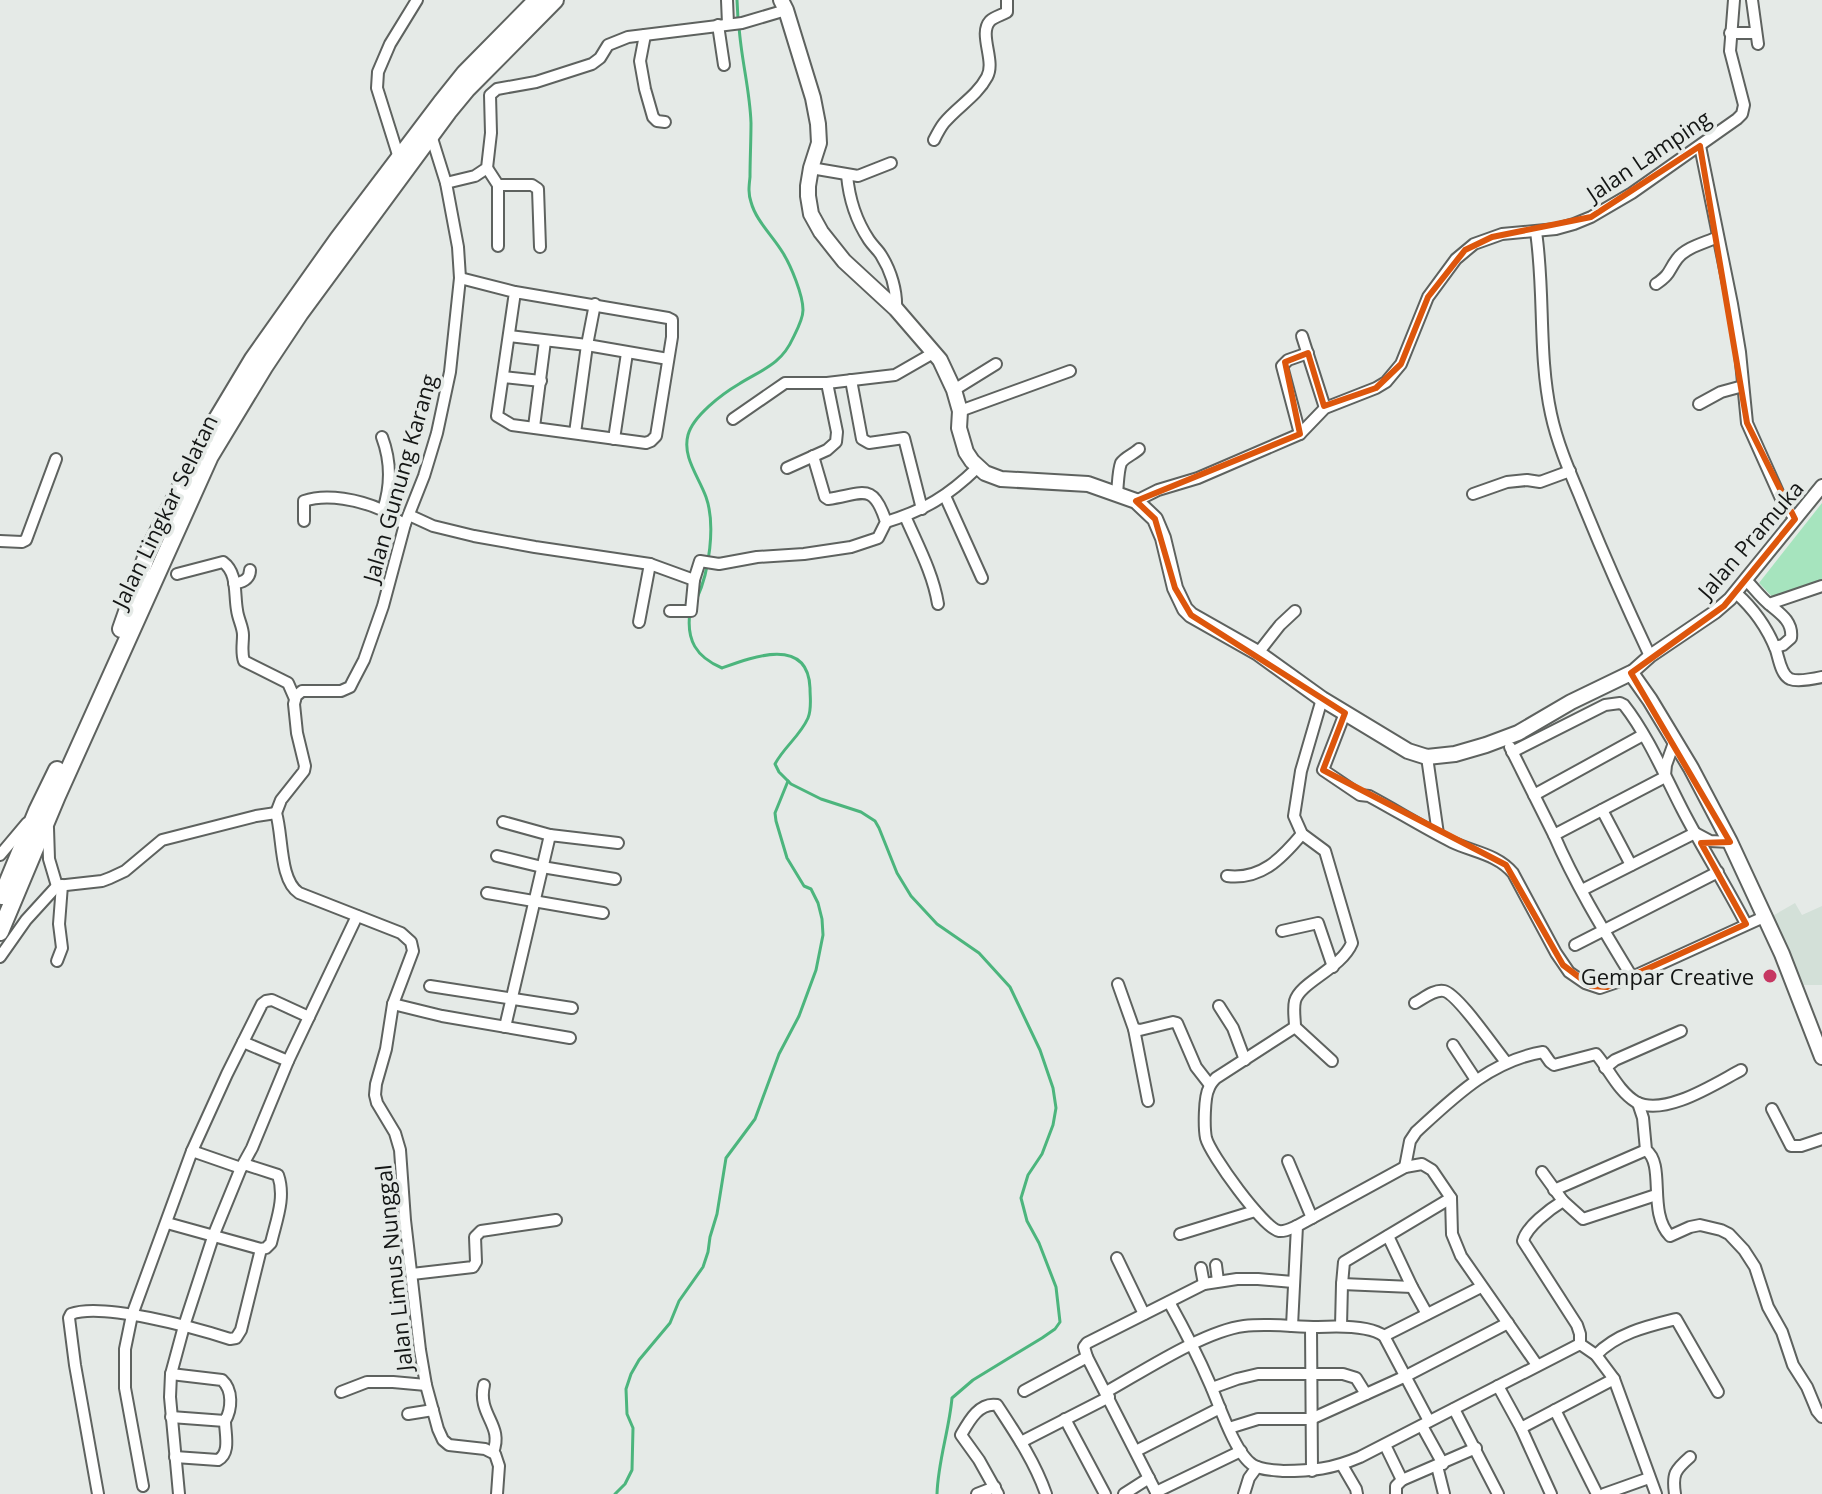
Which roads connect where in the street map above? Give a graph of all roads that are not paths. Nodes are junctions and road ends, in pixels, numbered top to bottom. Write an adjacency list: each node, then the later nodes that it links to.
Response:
1 (417, 0): 19 (street)
2 (537, 0): 19 (main road, Jalan Lingkar Selatan)
3 (555, 0): 12 (main road, Jalan Lingkar Selatan)
4 (727, 0): 9 (street)
5 (1007, 0): 17 (street)
6 (1734, 0): 10 (street, Jalan Lamping)
7 (1752, 0): 10 (street)
8 (783, 5): 9 (street); 22 (main road)
9 (731, 24): 11 (street); 13 (street)
10 (1730, 33): 18 (street, Jalan Lamping)
11 (645, 35): 14 (street); 15 (street)
12 (491, 65): 14 (street); 16 (main road, Jalan Lingkar Selatan)
13 (724, 65)
14 (497, 89): 21 (street)
15 (665, 122)
16 (431, 135): 24 (street, Jalan Gunung Karang); 43 (main road, Jalan Lingkar Selatan)
17 (934, 140)
18 (1700, 146): 26 (street, Jalan Lamping); 27 (street)
19 (399, 158): 43 (main road, Jalan Lingkar Selatan)
20 (891, 163): 23 (street)
21 (487, 168): 24 (street); 25 (street)
22 (811, 168): 23 (street); 34 (main road)
23 (847, 175): 34 (street)
24 (446, 183): 30 (street, Jalan Gunung Karang)
25 (498, 185): 28 (street); 29 (street)
26 (1536, 232): 53 (street, Jalan Lamping); 66 (street)
27 (1718, 237): 31 (street); 50 (street)
28 (498, 246)
29 (540, 247)
30 (460, 278): 32 (street); 76 (street, Jalan Gunung Karang)
31 (1656, 284)
32 (515, 292): 33 (street); 35 (street)
33 (595, 304): 38 (street); 42 (street)
34 (894, 308): 39 (main road)
35 (509, 336): 37 (street); 46 (street)
36 (1302, 336): 41 (street)
37 (545, 341): 38 (street); 48 (street)
38 (587, 345): 40 (street); 57 (street)
39 (935, 352): 47 (street); 51 (main road)
40 (627, 353): 42 (street); 60 (street)
41 (1308, 353): 53 (street); 58 (street)
42 (668, 359): 60 (street)
43 (258, 363): 110 (main road, Jalan Lingkar Selatan)
44 (996, 364): 51 (street)
45 (1070, 371): 54 (street)
46 (503, 377): 48 (street); 56 (street)
47 (851, 380): 49 (street); 72 (street)
48 (541, 381): 56 (street)
49 (827, 383): 55 (street); 62 (street)
50 (1743, 386): 52 (street); 75 (street)
51 (954, 390): 54 (main road)
52 (1699, 404)
53 (1325, 408): 58 (street, Jalan Lamping)
54 (960, 411): 65 (main road)
55 (733, 419)
56 (534, 427): 57 (street)
57 (575, 433): 60 (street)
58 (1300, 434): 71 (street, Jalan Lamping)
59 (382, 437): 73 (street)
60 (614, 439)
61 (1139, 449): 68 (street)
62 (813, 456): 64 (street); 78 (street)
63 (56, 459): 79 (street)
64 (787, 468)
65 (977, 468): 68 (main road); 70 (street)
66 (1570, 471): 69 (street); 96 (street)
67 (1822, 486): 75 (street, Jalan Pramuka)
68 (1117, 493): 71 (main road)
69 (1473, 494)
70 (945, 496): 72 (street); 83 (street)
71 (1136, 501): 95 (main road)
72 (922, 509): 74 (street)
73 (383, 510): 76 (street); 77 (street)
74 (905, 516): 78 (street); 89 (street)
75 (1795, 519): 85 (street, Jalan Pramuka)
76 (407, 520): 80 (street); 99 (street, Jalan Gunung Karang)
77 (304, 521)
78 (886, 522): 84 (street)
79 (0, 541)
80 (650, 564): 84 (street); 93 (street)
81 (250, 570): 86 (street)
82 (177, 574): 86 (street)
83 (982, 578)
84 (694, 580): 91 (street)
85 (1746, 580): 88 (street, Jalan Pramuka); 90 (street)
86 (234, 583): 99 (street)
87 (1822, 586): 90 (street)
88 (1736, 593): 94 (street); 96 (street, Jalan Pramuka)
89 (938, 604)
90 (1769, 604): 94 (street)
91 (670, 611)
92 (1295, 611): 95 (street)
93 (639, 622)
94 (1775, 647): 98 (street)
95 (1258, 653): 100 (main road)
96 (1650, 656): 97 (street, Jalan Pramuka)
97 (1631, 673): 103 (main road); 104 (main road)
98 (1822, 677)
99 (295, 699): 109 (street)
100 (1322, 699): 101 (main road); 113 (street)
101 (1345, 713): 105 (main road); 114 (street)
102 (1643, 735): 104 (street); 106 (street); 107 (street)
103 (1675, 740): 106 (street); 117 (main road)
104 (1509, 745): 105 (main road); 107 (street)
105 (1427, 757): 114 (street)
106 (1665, 777): 108 (street); 112 (street)
107 (1534, 795): 116 (street)
108 (1602, 810): 116 (street); 121 (street)
109 (276, 813): 127 (street); 134 (street, Jalan Limus Nunggal)
110 (42, 814): 119 (street); 127 (street); 132 (main road, Jalan Lingkar Selatan); 139 (main road, Jalan Lingkar Selatan)
111 (503, 822): 115 (street)
112 (1695, 833): 117 (street); 121 (street); 123 (street)
113 (1302, 834): 125 (street); 143 (street)
114 (1438, 834): 144 (street)
115 (550, 835): 118 (street); 122 (street)
116 (1554, 835): 129 (street)
117 (1730, 842): 124 (main road)
118 (618, 843)
119 (0, 855)
120 (497, 856): 122 (street)
121 (1631, 865): 129 (street)
122 (542, 867): 126 (street); 131 (street)
123 (1718, 872): 128 (street); 137 (street)
124 (1746, 875): 128 (street); 135 (main road)
125 (1227, 876)
126 (615, 879)
127 (60, 886): 141 (street); 142 (street)
128 (1726, 886): 136 (street)
129 (1582, 890): 137 (street)
130 (487, 893): 131 (street)
131 (535, 900): 133 (street); 147 (street)
132 (0, 901)
133 (603, 913)
134 (357, 916): 149 (street, Jalan Limus Nunggal); 152 (street)
135 (1766, 916): 136 (street); 160 (main road)
136 (1746, 924): 144 (street)
137 (1603, 930): 140 (street); 144 (street)
138 (1282, 931): 143 (street)
139 (0, 932)
140 (1575, 945)
141 (0, 957)
142 (57, 961)
143 (1333, 967): 154 (street)
144 (1632, 977)
145 (1118, 984): 155 (street)
146 (430, 986): 147 (street)
147 (512, 997): 151 (street); 153 (street)
148 (1415, 1003): 164 (street)
149 (393, 1004): 153 (street); 195 (street, Jalan Limus Nunggal)
150 (1219, 1006): 161 (street)
151 (572, 1008)
152 (309, 1017): 158 (street); 162 (street)
153 (505, 1027): 157 (street)
154 (1295, 1027): 161 (street); 163 (street)
155 (1134, 1029): 168 (street); 169 (street)
156 (1681, 1031): 165 (street)
157 (570, 1038)
158 (243, 1042): 162 (street); 174 (street)
159 (1453, 1045): 167 (street)
160 (1822, 1057)
161 (1245, 1060): 168 (street)
162 (288, 1061): 176 (street)
163 (1332, 1061)
164 (1506, 1062): 165 (street); 167 (street)
165 (1605, 1068): 170 (street)
166 (1741, 1070): 170 (street)
167 (1476, 1080): 177 (street)
168 (1210, 1085): 183 (street)
169 (1148, 1101)
170 (1638, 1103): 173 (street)
171 (1772, 1109): 172 (street)
172 (1822, 1139)
173 (1646, 1150): 179 (street); 180 (street)
174 (192, 1151): 176 (street); 186 (street)
175 (1288, 1161): 184 (street)
176 (243, 1166): 188 (street); 191 (street)
177 (1405, 1167): 181 (street); 184 (street)
178 (1542, 1172): 179 (street)
179 (1554, 1190): 182 (street)
180 (1656, 1195): 182 (street); 236 (street)
181 (1451, 1198): 190 (street); 201 (street)
182 (1563, 1201): 212 (street)
183 (1255, 1211): 187 (street); 189 (street)
184 (1312, 1218): 187 (street)
185 (556, 1220): 195 (street)
186 (167, 1223): 188 (street); 205 (street)
187 (1297, 1226): 197 (street)
188 (214, 1234): 191 (street); 207 (street)
189 (1180, 1234)
190 (1388, 1236): 199 (street); 200 (street)
191 (261, 1249): 207 (street)
192 (1117, 1258): 203 (street)
193 (1216, 1265): 196 (street)
194 (1201, 1268): 198 (street)
195 (412, 1274): 221 (street, Jalan Limus Nunggal)
196 (1218, 1281): 197 (street); 198 (street)
197 (1293, 1282): 208 (street)
198 (1204, 1284): 202 (street)
199 (1342, 1284): 200 (street); 209 (street)
200 (1412, 1287): 204 (street)
201 (1481, 1287): 204 (street); 206 (street)
202 (1169, 1302): 203 (street); 213 (street)
203 (1144, 1314): 215 (street)
204 (1427, 1314): 211 (street)
205 (132, 1315): 207 (street); 258 (street); 263 (street)
206 (1508, 1323): 216 (street); 219 (street)
207 (184, 1326): 218 (street)
208 (1292, 1326): 210 (street); 213 (street)
209 (1341, 1326): 210 (street); 211 (street)
210 (1311, 1327): 217 (street)
211 (1384, 1336): 219 (street)
212 (1580, 1344): 214 (street); 216 (street)
213 (1192, 1345): 224 (street); 228 (street)
214 (1596, 1355): 220 (street); 227 (street)
215 (1087, 1357): 225 (street); 228 (street)
216 (1537, 1365): 223 (street)
217 (1310, 1373): 224 (street); 229 (street); 238 (street)
218 (171, 1374): 235 (street); 239 (street)
219 (1406, 1376): 229 (street); 240 (street)
220 (1614, 1379): 233 (street); 259 (street)
221 (426, 1385): 226 (street); 232 (street, Jalan Limus Nunggal)
222 (484, 1385): 248 (street)
223 (1498, 1386): 231 (street); 242 (street)
224 (1212, 1388): 230 (street)
225 (1024, 1391)
226 (341, 1392)
227 (1718, 1392)
228 (1107, 1394): 237 (street); 246 (street)
229 (1366, 1394): 238 (street)
230 (1220, 1408): 241 (street); 246 (street)
231 (1454, 1409): 240 (street); 245 (street)
232 (433, 1410): 234 (street); 248 (street, Jalan Limus Nunggal)
233 (1555, 1410): 242 (street); 277 (street)
234 (408, 1414)
235 (171, 1417): 239 (street); 249 (street)
236 (1822, 1417)
237 (1065, 1419): 243 (street); 268 (street)
238 (1311, 1419): 241 (street); 254 (street)
239 (225, 1421): 249 (street)
240 (1426, 1424): 244 (street); 252 (street)
241 (1229, 1428): 247 (street)
242 (1521, 1428): 276 (street)
243 (1021, 1442): 261 (street); 267 (street)
244 (1385, 1445): 251 (street); 256 (street)
245 (1476, 1448): 252 (street); 275 (street)
246 (1136, 1451): 255 (street)
247 (1241, 1451): 253 (street); 262 (street)
248 (493, 1452): 265 (street)
249 (175, 1457): 264 (street)
250 (1690, 1457): 260 (street)
251 (1342, 1465): 254 (street); 271 (street)
252 (1440, 1465): 256 (street); 257 (street)
253 (1257, 1467): 254 (street); 270 (street)
254 (1312, 1471)
255 (1149, 1478): 262 (street); 269 (street)
256 (1402, 1480): 272 (street)
257 (1443, 1482): 273 (street); 274 (street)
258 (143, 1486)
259 (1653, 1486): 260 (street); 278 (street)
260 (1674, 1488)
261 (996, 1491): 266 (street)
262 (1156, 1493)
263 (98, 1494)
264 (179, 1494)
265 (497, 1494)
266 (977, 1494)
267 (1046, 1494)
268 (1105, 1494)
269 (1124, 1494)
270 (1244, 1494)
271 (1357, 1494)
272 (1396, 1494)
273 (1444, 1494)
274 (1451, 1494)
275 (1498, 1494)
276 (1551, 1494)
277 (1597, 1494)
278 (1604, 1494)

